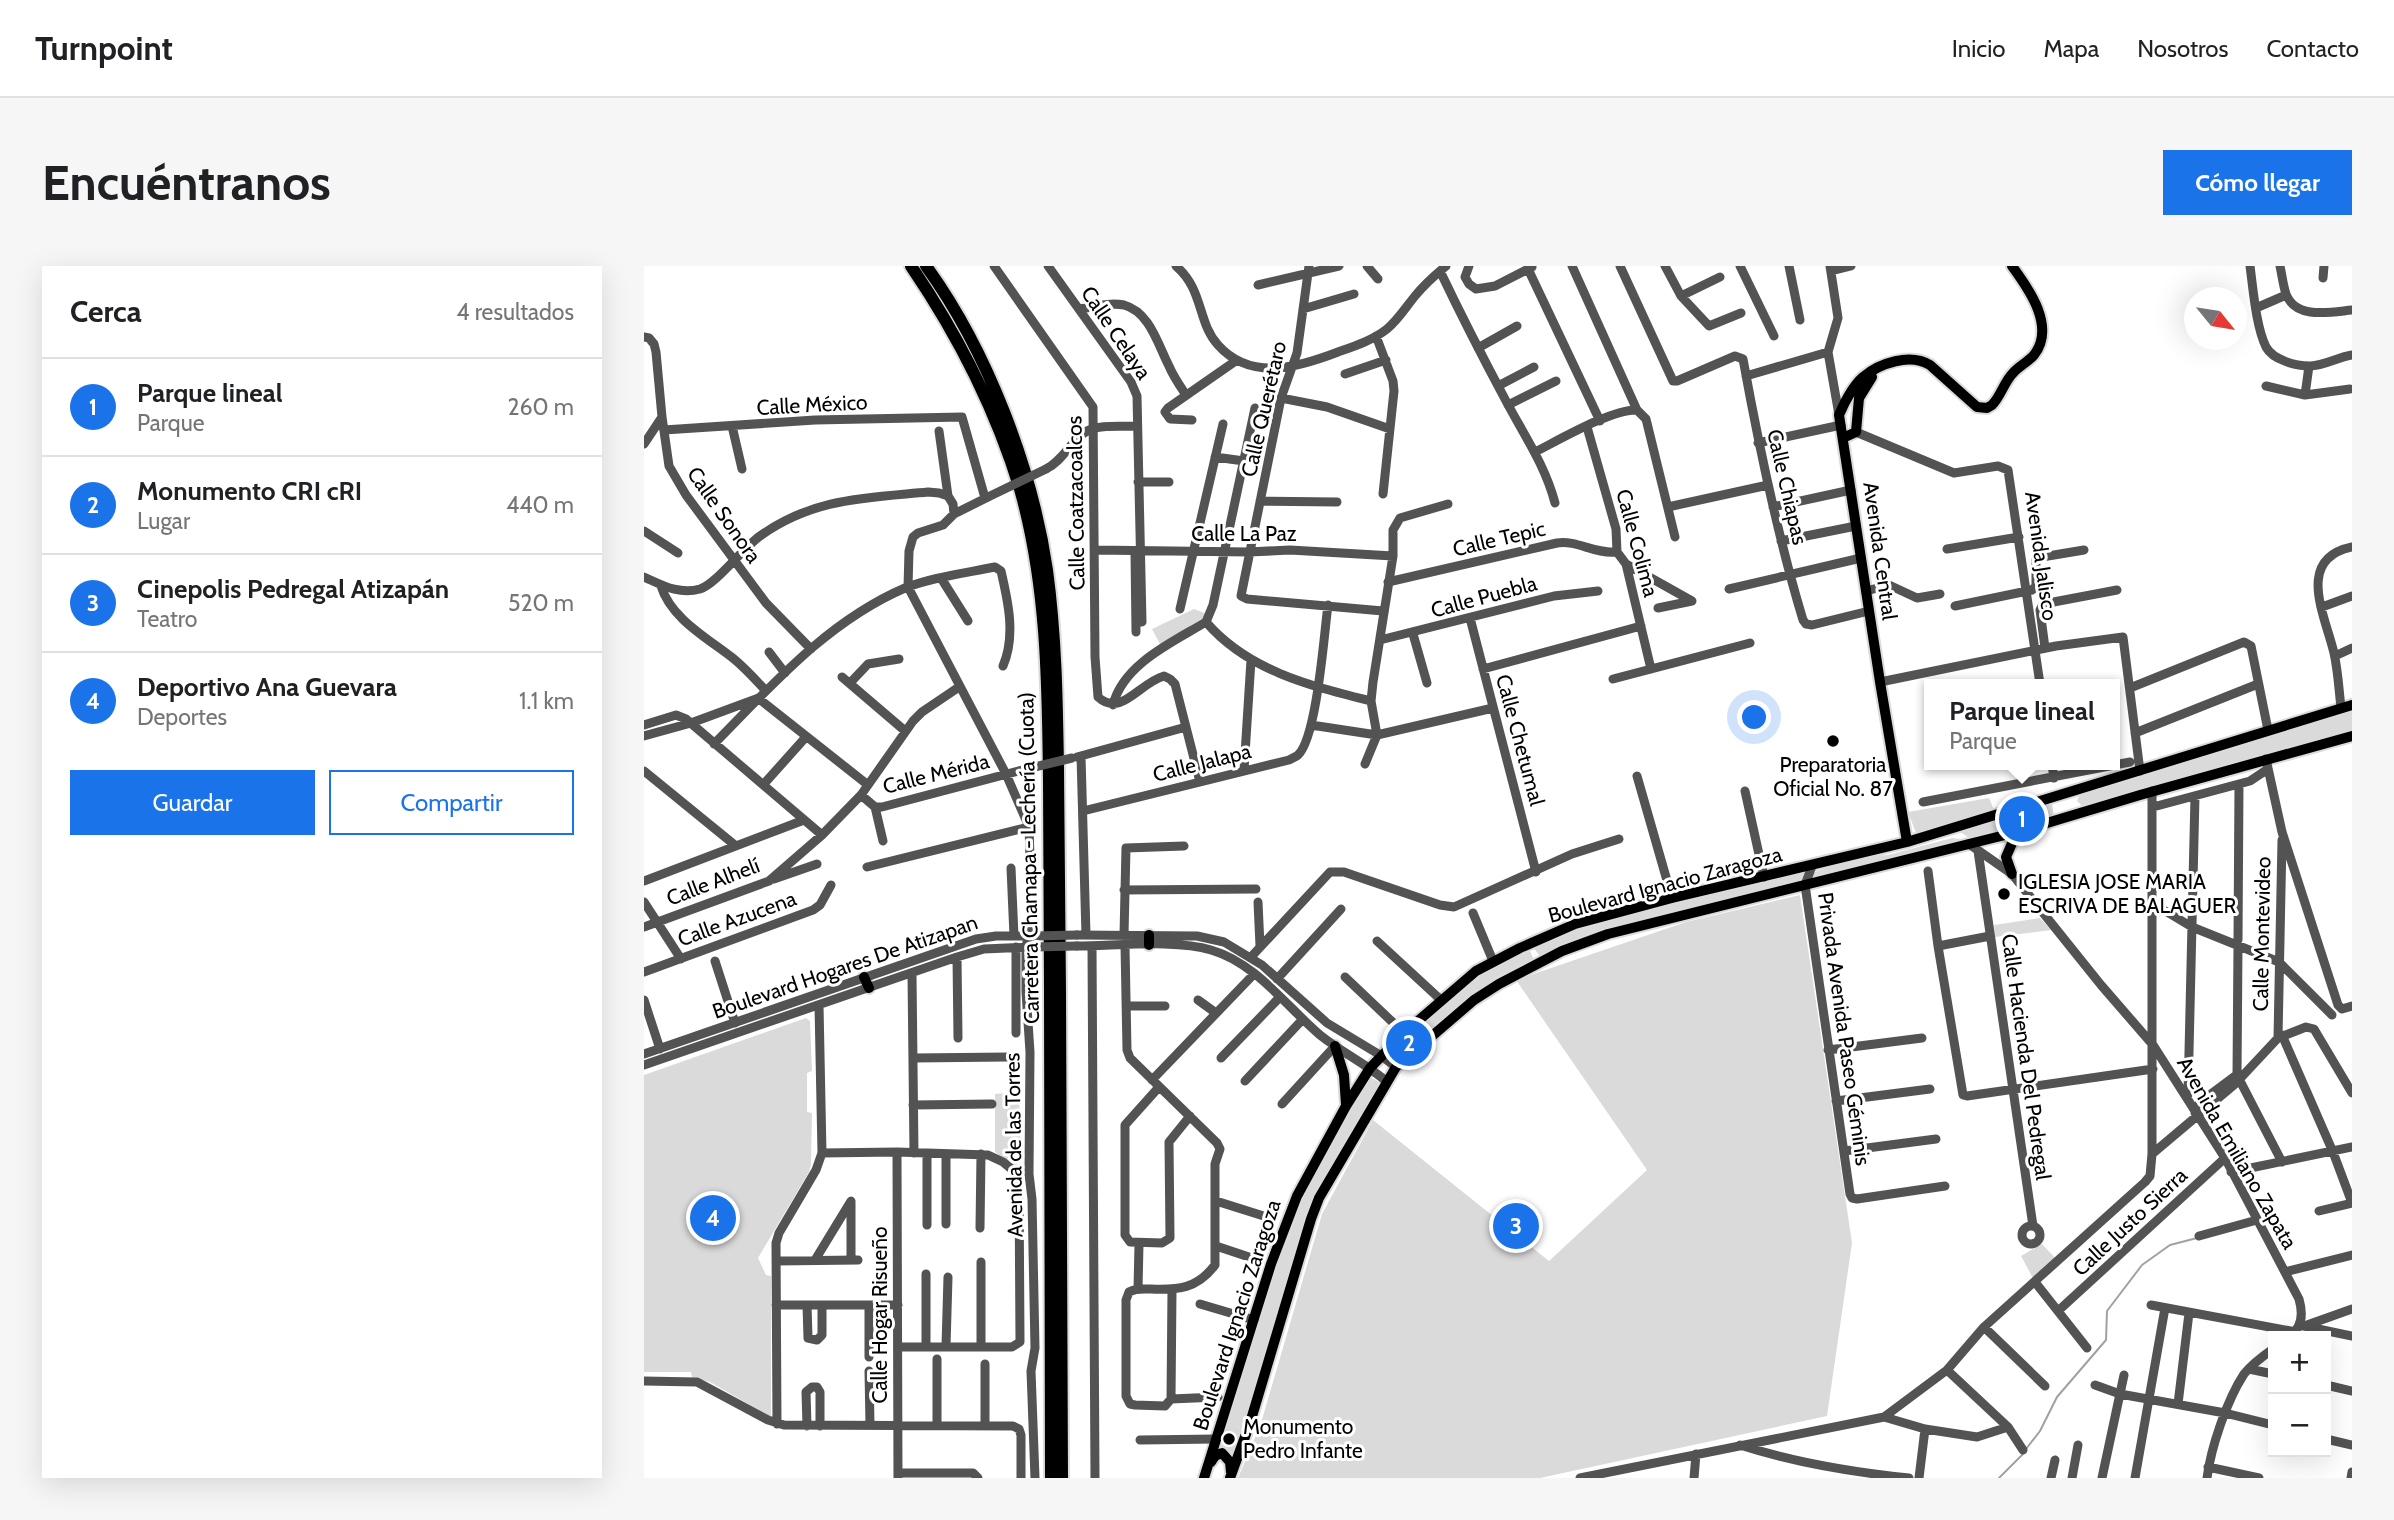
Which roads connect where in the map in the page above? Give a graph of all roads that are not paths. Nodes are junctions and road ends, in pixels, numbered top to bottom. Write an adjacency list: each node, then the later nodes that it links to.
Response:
1 (911, 266): 26 (highway, Carretera Chamapa - Lechería (Cuota))
2 (926, 266): 26 (highway, Carretera Chamapa - Lechería (Cuota))
3 (993, 266): 70 (street, Calle Coatzacoalcos)
4 (1048, 266): 32 (street, Calle Celaya)
5 (1176, 266): 44 (street)
6 (1339, 266): 21 (street)
7 (1367, 266): 25 (street)
8 (1469, 266): 19 (street)
9 (1572, 266): 61 (street)
10 (1620, 266): 51 (street, Calle Chiapas)
11 (1665, 266): 30 (street)
12 (1740, 266): 39 (street)
13 (1789, 266): 36 (street)
14 (1851, 266): 20 (street)
15 (2012, 266): 49 (main road)
16 (2250, 266): 31 (street)
17 (2280, 266): 29 (street)
18 (2324, 266): 24 (street)
19 (1531, 267): 65 (street)
20 (1831, 268): 42 (street, Avenida Central)
21 (1309, 269): 27 (street); 33 (street, Calle Querétaro)
22 (1443, 269): 38 (street); 41 (street)
23 (1720, 277): 30 (street)
24 (2323, 278)
25 (1378, 279)
26 (930, 283): 423 (highway, Carretera Chamapa - Lechería (Cuota)); 424 (highway, Carretera Chamapa - Lechería (Cuota))
27 (1258, 285)
28 (1354, 294): 33 (street)
29 (2286, 295): 31 (street); 34 (street)
30 (1681, 296): 35 (street)
31 (2256, 307): 46 (street)
32 (1080, 309): 56 (street); 68 (street, Calle Celaya)
33 (1303, 309): 47 (street, Calle Querétaro)
34 (2352, 310)
35 (1741, 313)
36 (1800, 320)
37 (1517, 326): 41 (street)
38 (1376, 336): 45 (street); 47 (street)
39 (1774, 336)
40 (647, 338): 62 (street, Calle Sonora)
41 (1478, 348): 53 (street)
42 (1828, 352): 51 (street); 64 (street, Avenida Central)
43 (2352, 355): 46 (street)
44 (1237, 360): 47 (street); 56 (street)
45 (1387, 360): 50 (street); 71 (street)
46 (2309, 366): 57 (street)
47 (1292, 367): 58 (street, Calle Querétaro)
48 (1534, 367): 53 (street)
49 (1878, 369): 64 (main road); 74 (main road)
50 (1345, 373)
51 (1746, 376): 76 (street, Calle Chiapas)
52 (1556, 381): 59 (street)
53 (1498, 386): 59 (street)
54 (2266, 386): 57 (street)
55 (2350, 388): 57 (street)
56 (1186, 395): 63 (street)
57 (2305, 395)
58 (1281, 398): 71 (street); 89 (street, Calle Querétaro)
59 (1508, 405): 78 (street)
60 (1255, 408): 80 (street)
61 (1637, 410): 65 (street); 93 (street)
62 (662, 417): 72 (street, Calle Sonora); 77 (street)
63 (1192, 420)
64 (1840, 420): 75 (main road, Avenida Central); 76 (street)
65 (1600, 421): 69 (street)
66 (1223, 424): 79 (street)
67 (732, 426): 72 (street, Calle México); 81 (street); 88 (street, Calle México)
68 (1137, 426): 70 (street); 82 (street, Calle Celaya)
69 (1587, 427): 78 (street); 109 (street, Calle Colima)
70 (1093, 429): 88 (street, bridge); 103 (street, Calle Coatzacoalcos)
71 (1390, 429): 86 (street)
72 (664, 430): 113 (street, Calle Sonora)
73 (939, 431): 87 (street)
74 (1856, 432): 75 (main road); 99 (street, Avenida Jalisco)
75 (1843, 438): 85 (main road, Avenida Central)
76 (1758, 443): 84 (street, Calle Chiapas)
77 (644, 444)
78 (1535, 452): 91 (street)
79 (1215, 457): 80 (street); 105 (street)
80 (1244, 461): 107 (street)
81 (742, 469)
82 (1138, 482): 83 (street); 106 (street, Calle Celaya)
83 (1170, 482)
84 (1768, 485): 93 (street); 94 (street, Calle Chiapas)
85 (1851, 490): 94 (street); 96 (main road, Avenida Central)
86 (1383, 494)
87 (948, 496): 95 (street); 113 (street)
88 (987, 498): 95 (street)
89 (1260, 501): 90 (street); 108 (street, Calle Querétaro)
90 (1336, 502)
91 (1555, 503)
92 (1448, 504): 111 (street)
93 (1668, 507): 98 (street)
94 (1773, 507): 100 (street, Calle Chiapas)
95 (954, 514): 120 (street)
96 (1856, 526): 100 (street); 112 (main road, Avenida Central)
97 (644, 531): 110 (street)
98 (1675, 537)
99 (2019, 537): 102 (street); 125 (street, Avenida Jalisco)
100 (1781, 541): 115 (street, Calle Chiapas)
101 (2352, 547): 130 (street)
102 (1947, 549)
103 (1094, 550): 106 (street, Calle La Paz); 168 (street, Calle Coatzacoalcos)
104 (2084, 550): 125 (street)
105 (1194, 551): 106 (street, Calle La Paz); 107 (street, Calle La Paz); 132 (street)
106 (1139, 552): 137 (street); 140 (street)
107 (1225, 552): 108 (street, Calle La Paz); 138 (street)
108 (1249, 552): 111 (street, Calle La Paz); 128 (street, Calle Querétaro)
109 (1617, 552): 114 (street, Calle Colima); 118 (street, Calle Tepic)
110 (678, 553)
111 (1393, 556): 118 (street)
112 (1861, 558): 115 (street); 124 (main road, Avenida Central)
113 (733, 559): 119 (street); 145 (street, Calle Sonora)
114 (1626, 564): 131 (street); 139 (street, Calle Colima)
115 (1789, 575): 121 (street); 134 (street, Calle Chiapas)
116 (644, 577): 119 (street)
117 (941, 578): 120 (street); 136 (street); 151 (street)
118 (1388, 582): 133 (street)
119 (661, 586): 163 (street)
120 (908, 587): 145 (street); 160 (street, Avenida de las Torres)
121 (1729, 589)
122 (2117, 590): 146 (street)
123 (1598, 591): 135 (street, Calle Puebla)
124 (1866, 591): 126 (street); 134 (main road, Avenida Central)
125 (2027, 592): 129 (street); 146 (street, Avenida Jalisco)
126 (1940, 594)
127 (2352, 596): 130 (street)
128 (1328, 605): 133 (street); 161 (street)
129 (1955, 606)
130 (2322, 607): 148 (street)
131 (1658, 608)
132 (1180, 609)
133 (1383, 611): 142 (street)
134 (1869, 611): 157 (main road, Avenida Central)
135 (1470, 618): 141 (street, Calle Puebla); 152 (street, Calle Chetumal)
136 (968, 621)
137 (1143, 622)
138 (1206, 622): 150 (street); 168 (street)
139 (1641, 626): 152 (street); 153 (street, Calle Colima)
140 (1136, 632)
141 (1413, 634): 142 (street, Calle Puebla); 158 (street)
142 (1380, 640): 166 (street)
143 (1750, 643): 153 (street)
144 (2352, 648): 148 (street)
145 (811, 649): 154 (street)
146 (2040, 649): 156 (street, Avenida Jalisco); 157 (street); 162 (street)
147 (769, 652): 154 (street)
148 (2334, 656): 167 (street)
149 (900, 659): 174 (street)
150 (1251, 660): 161 (street); 187 (street)
151 (1003, 666)
152 (1483, 669): 169 (street, Calle Chetumal)
153 (1651, 669): 155 (street)
154 (785, 673): 163 (street)
155 (1613, 679)
156 (2040, 679)
157 (1880, 682): 216 (main road, Avenida Central)
158 (1427, 683)
159 (2258, 684): 162 (street); 175 (street); 176 (street)
160 (959, 687): 174 (street, Calle Alhelí); 192 (street, Avenida de las Torres)
161 (1317, 687): 166 (street); 172 (street)
162 (2130, 688): 176 (street)
163 (766, 691): 165 (street)
164 (2352, 694): 167 (street)
165 (758, 698): 170 (street); 180 (street); 181 (street)
166 (1371, 701): 177 (street)
167 (2345, 704): 175 (main road, Boulevard Ignacio Zaragoza)
168 (1113, 705): 173 (street)
169 (1493, 708): 177 (street); 226 (street, Calle Chetumal)
170 (691, 723): 171 (street); 178 (street); 181 (street)
171 (644, 725)
172 (1311, 725): 177 (street); 187 (street, Calle Jalapa)
173 (1186, 727): 182 (street, Calle Mérida); 195 (street)
174 (904, 730): 198 (street, Calle Alhelí)
175 (2268, 730): 191 (main road, Boulevard Ignacio Zaragoza)
176 (2135, 733): 191 (street)
177 (1377, 735): 184 (street)
178 (644, 736)
179 (2352, 736): 186 (main road, Boulevard Ignacio Zaragoza)
180 (805, 738): 197 (street); 198 (street)
181 (714, 744): 197 (street)
182 (1077, 757): 192 (street, Calle Mérida, bridge); 207 (street)
183 (2130, 762): 185 (street)
184 (1365, 764)
185 (2120, 764)
186 (2267, 764): 196 (street); 200 (main road, Boulevard Ignacio Zaragoza); 212 (street)
187 (1244, 770): 195 (street, Calle Jalapa)
188 (2052, 770): 194 (street)
189 (2092, 770): 194 (street)
190 (644, 771): 217 (street)
191 (2140, 771): 202 (main road, Boulevard Ignacio Zaragoza)
192 (1006, 774): 205 (street, Calle Mérida); 210 (street, Avenida de las Torres)
193 (1637, 776): 235 (street)
194 (2053, 778): 204 (street)
195 (1200, 782): 207 (street, Calle Jalapa)
196 (2239, 783): 203 (street); 251 (street)
197 (763, 785): 209 (street)
198 (868, 785): 201 (street, Calle Alhelí)
199 (1745, 791): 228 (street)
200 (2152, 791): 206 (street); 208 (main road, Boulevard Ignacio Zaragoza)
201 (861, 795): 205 (street, Calle Mérida); 213 (street, Calle Alhelí)
202 (2062, 796): 208 (main road); 216 (main road, Boulevard Ignacio Zaragoza)
203 (2195, 796): 206 (street); 243 (street)
204 (1923, 802)
205 (875, 807): 215 (street)
206 (2153, 807): 238 (street)
207 (1083, 811): 244 (street)
208 (2068, 817): 211 (main road, Boulevard Ignacio Zaragoza)
209 (804, 820): 213 (street); 217 (street)
210 (1029, 827): 223 (street); 247 (street, Avenida de las Torres)
211 (2017, 832): 219 (main road, Boulevard Ignacio Zaragoza); 227 (main road)
212 (2282, 832): 263 (street, Calle Montevideo); 278 (street)
213 (822, 835): 230 (street, Calle Alhelí)
214 (1619, 839): 226 (street)
215 (883, 841)
216 (1907, 842): 220 (main road, Boulevard Ignacio Zaragoza)
217 (736, 846): 229 (street)
218 (1184, 846): 234 (street)
219 (1974, 848): 220 (main road); 227 (street, Avenida Emiliano Zapata); 232 (main road, Boulevard Ignacio Zaragoza); 248 (street, Calle Hacienda Del Pedregal)
220 (1866, 853): 222 (main road, Boulevard Ignacio Zaragoza)
221 (817, 864): 230 (street)
222 (1812, 866): 228 (main road, Boulevard Ignacio Zaragoza); 232 (street, Privada Avenida Paseo Géminis)
223 (867, 867)
224 (1011, 868): 246 (street)
225 (1928, 871): 255 (street)
226 (1536, 872): 254 (street)
227 (2012, 874): 288 (street, Avenida Emiliano Zapata)
228 (1764, 877): 235 (main road, Boulevard Ignacio Zaragoza)
229 (644, 881)
230 (769, 881): 241 (street, Calle Alhelí)
231 (831, 885): 260 (street, Calle Azucena)
232 (1805, 885): 264 (main road, Boulevard Ignacio Zaragoza); 291 (street, Privada Avenida Paseo Géminis)
233 (1255, 889): 234 (street)
234 (1125, 890): 245 (street)
235 (1672, 898): 257 (main road, Boulevard Ignacio Zaragoza)
236 (644, 902): 241 (street)
237 (1258, 902): 254 (street)
238 (2152, 903): 243 (street); 288 (street)
239 (1341, 909): 269 (street)
240 (1473, 913): 262 (street)
241 (657, 922): 242 (street, Calle Alhelí); 260 (street)
242 (644, 927)
243 (2192, 927): 251 (street); 308 (street)
244 (1081, 935): 245 (street, Boulevard Hogares De Atizapan); 247 (street, Boulevard Hogares De Atizapan, bridge)
245 (1124, 935): 249 (street, Boulevard Hogares De Atizapan)
246 (1014, 936): 247 (street, Boulevard Hogares De Atizapan); 270 (street, Boulevard Hogares De Atizapan)
247 (1032, 936): 256 (street, Avenida de las Torres)
248 (1990, 936): 255 (street); 306 (street, Calle Hacienda Del Pedregal)
249 (1149, 940): 253 (street, Boulevard Hogares De Atizapan); 259 (street, Boulevard Hogares De Atizapan); 267 (street, Boulevard Hogares De Atizapan)
250 (1377, 941): 274 (street)
251 (2238, 943): 263 (street); 301 (street)
252 (1092, 946): 253 (street, Boulevard Hogares De Atizapan); 256 (street, Boulevard Hogares De Atizapan, bridge); 425 (street)
253 (1125, 946): 276 (street)
254 (1261, 946): 259 (street)
255 (1938, 946): 306 (street)
256 (1025, 947): 258 (street, Boulevard Hogares De Atizapan); 284 (street); 422 (street, Avenida de las Torres)
257 (1521, 948): 262 (main road, Boulevard Ignacio Zaragoza); 264 (main road)
258 (957, 957): 266 (street, Boulevard Hogares De Atizapan); 286 (street)
259 (1251, 957): 269 (street, Boulevard Hogares De Atizapan)
260 (681, 959): 265 (street, Calle Azucena)
261 (715, 961): 282 (street)
262 (1493, 961): 274 (main road, Boulevard Ignacio Zaragoza)
263 (2279, 962): 280 (street); 285 (street, Calle Montevideo)
264 (1533, 966): 298 (main road, Boulevard Ignacio Zaragoza)
265 (644, 972)
266 (912, 974): 270 (street, Boulevard Hogares De Atizapan); 295 (street)
267 (1254, 974): 271 (street, Boulevard Hogares De Atizapan); 279 (street)
268 (1345, 977): 283 (street)
269 (1277, 979): 293 (street, Boulevard Hogares De Atizapan)
270 (867, 982): 275 (street, Boulevard Hogares De Atizapan); 282 (street, Boulevard Hogares De Atizapan)
271 (1280, 997): 281 (street, Boulevard Hogares De Atizapan); 296 (street)
272 (644, 1000): 290 (street)
273 (1198, 1000): 279 (street)
274 (1441, 1000): 283 (main road, Boulevard Ignacio Zaragoza)
275 (819, 1005): 297 (street, Boulevard Hogares De Atizapan); 321 (street)
276 (1126, 1006): 277 (street); 304 (street)
277 (1165, 1006)
278 (2352, 1006)
279 (1216, 1013): 304 (street)
280 (2332, 1015)
281 (1303, 1019): 289 (street, Boulevard Hogares De Atizapan); 302 (street)
282 (734, 1023): 290 (street, Boulevard Hogares De Atizapan)
283 (1404, 1032): 293 (main road, Boulevard Ignacio Zaragoza)
284 (1016, 1033)
285 (2280, 1036): 301 (street); 307 (street); 320 (street)
286 (958, 1038)
287 (1922, 1038): 291 (street)
288 (2153, 1045): 300 (street); 308 (street, Avenida Emiliano Zapata)
289 (1335, 1046): 299 (street, Boulevard Hogares De Atizapan); 312 (street); 313 (main road)
290 (660, 1049): 292 (street, Boulevard Hogares De Atizapan)
291 (1828, 1050): 309 (street, Privada Avenida Paseo Géminis)
292 (644, 1054)
293 (1380, 1055): 298 (street, Boulevard Hogares De Atizapan); 299 (main road, Boulevard Ignacio Zaragoza)
294 (1008, 1057): 295 (street)
295 (913, 1058): 310 (street)
296 (1221, 1058)
297 (644, 1065)
298 (1396, 1067): 303 (main road, Boulevard Ignacio Zaragoza)
299 (1370, 1068): 303 (street, Boulevard Hogares De Atizapan); 313 (main road, Boulevard Ignacio Zaragoza)
300 (2153, 1069): 306 (street); 326 (street)
301 (2240, 1076): 314 (street); 328 (street)
302 (1245, 1081)
303 (1385, 1081): 426 (main road, Boulevard Ignacio Zaragoza)
304 (1155, 1084): 315 (street); 341 (street)
305 (1930, 1089): 309 (street)
306 (2012, 1091): 338 (street, Calle Hacienda Del Pedregal)
307 (2352, 1093)
308 (2188, 1096): 314 (street, Avenida Emiliano Zapata)
309 (1836, 1101): 318 (street, Privada Avenida Paseo Géminis)
310 (914, 1104): 311 (street); 322 (street)
311 (992, 1104)
312 (1282, 1104)
313 (1346, 1106): 365 (main road, Boulevard Ignacio Zaragoza)
314 (2196, 1113): 326 (street); 327 (street, Avenida Emiliano Zapata)
315 (1190, 1116): 331 (street); 341 (street)
316 (1936, 1139): 318 (street)
317 (2352, 1147): 320 (street)
318 (1844, 1151): 330 (street, Privada Avenida Paseo Géminis)
319 (897, 1152): 321 (street); 322 (street); 359 (street, Calle Hogar Risueño)
320 (2333, 1152): 328 (street); 332 (street)
321 (822, 1153): 345 (street)
322 (914, 1153): 323 (street)
323 (927, 1154): 324 (street); 337 (street)
324 (946, 1154): 325 (street); 336 (street)
325 (981, 1154): 339 (street); 370 (street)
326 (2152, 1154): 351 (street)
327 (2225, 1158): 329 (street, Avenida Emiliano Zapata); 363 (street, Calle Justo Sierra)
328 (2282, 1162): 329 (street)
329 (2231, 1172): 335 (street, Avenida Emiliano Zapata)
330 (1945, 1186)
331 (1216, 1201): 334 (street); 342 (street)
332 (2352, 1203): 333 (street)
333 (2319, 1212)
334 (1270, 1218)
335 (2257, 1220): 340 (street); 348 (street, Avenida Emiliano Zapata)
336 (946, 1224)
337 (927, 1225)
338 (2033, 1226)
339 (980, 1228)
340 (2199, 1237)
341 (1139, 1244): 352 (street)
342 (1216, 1247): 346 (street); 353 (street)
343 (2352, 1255): 348 (street)
344 (816, 1260): 344 (street); 345 (street)
345 (776, 1261): 355 (street)
346 (1258, 1261)
347 (981, 1262): 370 (street)
348 (2285, 1272): 367 (street, Avenida Emiliano Zapata)
349 (926, 1275): 372 (street)
350 (947, 1277): 369 (street)
351 (2035, 1282): 363 (street); 366 (street)
352 (1138, 1289): 353 (street); 390 (street)
353 (1172, 1290): 390 (street)
354 (1200, 1304): 365 (street)
355 (776, 1305): 356 (street); 395 (street)
356 (807, 1305): 357 (street); 357 (street)
357 (822, 1305): 358 (street)
358 (869, 1305): 359 (street); 375 (street)
359 (898, 1305): 371 (street, Calle Hogar Risueño)
360 (2151, 1306): 361 (street)
361 (2165, 1308): 364 (street); 391 (street)
362 (2352, 1309): 367 (street)
363 (2058, 1311): 373 (street)
364 (2189, 1313): 367 (street); 392 (street)
365 (1254, 1320): 405 (main road, Boulevard Ignacio Zaragoza)
366 (1984, 1327): 379 (street); 385 (street)
367 (2298, 1330): 368 (street)
368 (2352, 1336)
369 (946, 1346): 370 (street); 372 (street)
370 (981, 1346)
371 (898, 1347): 372 (street); 396 (street, Calle Hogar Risueño)
372 (926, 1347)
373 (2087, 1348)
374 (2268, 1353): 378 (street)
375 (869, 1357)
376 (937, 1359): 399 (street)
377 (985, 1363): 400 (street)
378 (2249, 1368): 381 (street); 393 (street)
379 (1947, 1370): 394 (street); 403 (street)
380 (869, 1371): 398 (street)
381 (2268, 1373)
382 (2124, 1375): 388 (street)
383 (644, 1381): 395 (street)
384 (2095, 1385): 388 (street)
385 (2045, 1386)
386 (2331, 1386): 387 (street)
387 (2352, 1391)
388 (2120, 1394): 391 (street); 433 (street)
389 (1218, 1397): 390 (street)
390 (1171, 1399)
391 (2149, 1400): 392 (street); 434 (street)
392 (2178, 1404): 393 (street)
393 (2225, 1413): 397 (street); 414 (street)
394 (1884, 1418): 404 (street); 408 (street)
395 (777, 1424): 401 (street)
396 (897, 1424): 398 (street); 399 (street); 418 (street, Calle Hogar Risueño)
397 (2268, 1424)
398 (870, 1425): 402 (street)
399 (937, 1425): 400 (street)
400 (985, 1425): 421 (street)
401 (807, 1426): 402 (street); 402 (street)
402 (820, 1426)
403 (2008, 1427): 404 (street); 411 (street)
404 (1925, 1429): 430 (street)
405 (1216, 1439): 406 (street); 416 (main road, Boulevard Ignacio Zaragoza)
406 (1140, 1440)
407 (2331, 1440): 410 (street)
408 (1739, 1445): 412 (street); 419 (street)
409 (2078, 1445): 432 (street)
410 (2352, 1446)
411 (2022, 1450)
412 (1696, 1454): 417 (street); 428 (street)
413 (2055, 1460): 431 (street)
414 (2208, 1467): 435 (street); 436 (street)
415 (2352, 1472): 437 (street)
416 (1205, 1474): 426 (main road)
417 (1616, 1474): 427 (street)
418 (898, 1475): 420 (street)
419 (1846, 1475): 429 (street)
420 (978, 1478)
421 (1021, 1478)
422 (1035, 1478)
423 (1051, 1478)
424 (1062, 1478)
425 (1095, 1478)
426 (1230, 1478)
427 (1584, 1478)
428 (1695, 1478)
429 (1909, 1478)
430 (1919, 1478)
431 (2051, 1478)
432 (2072, 1478)
433 (2102, 1478)
434 (2135, 1478)
435 (2207, 1478)
436 (2259, 1478)
437 (2351, 1478)

